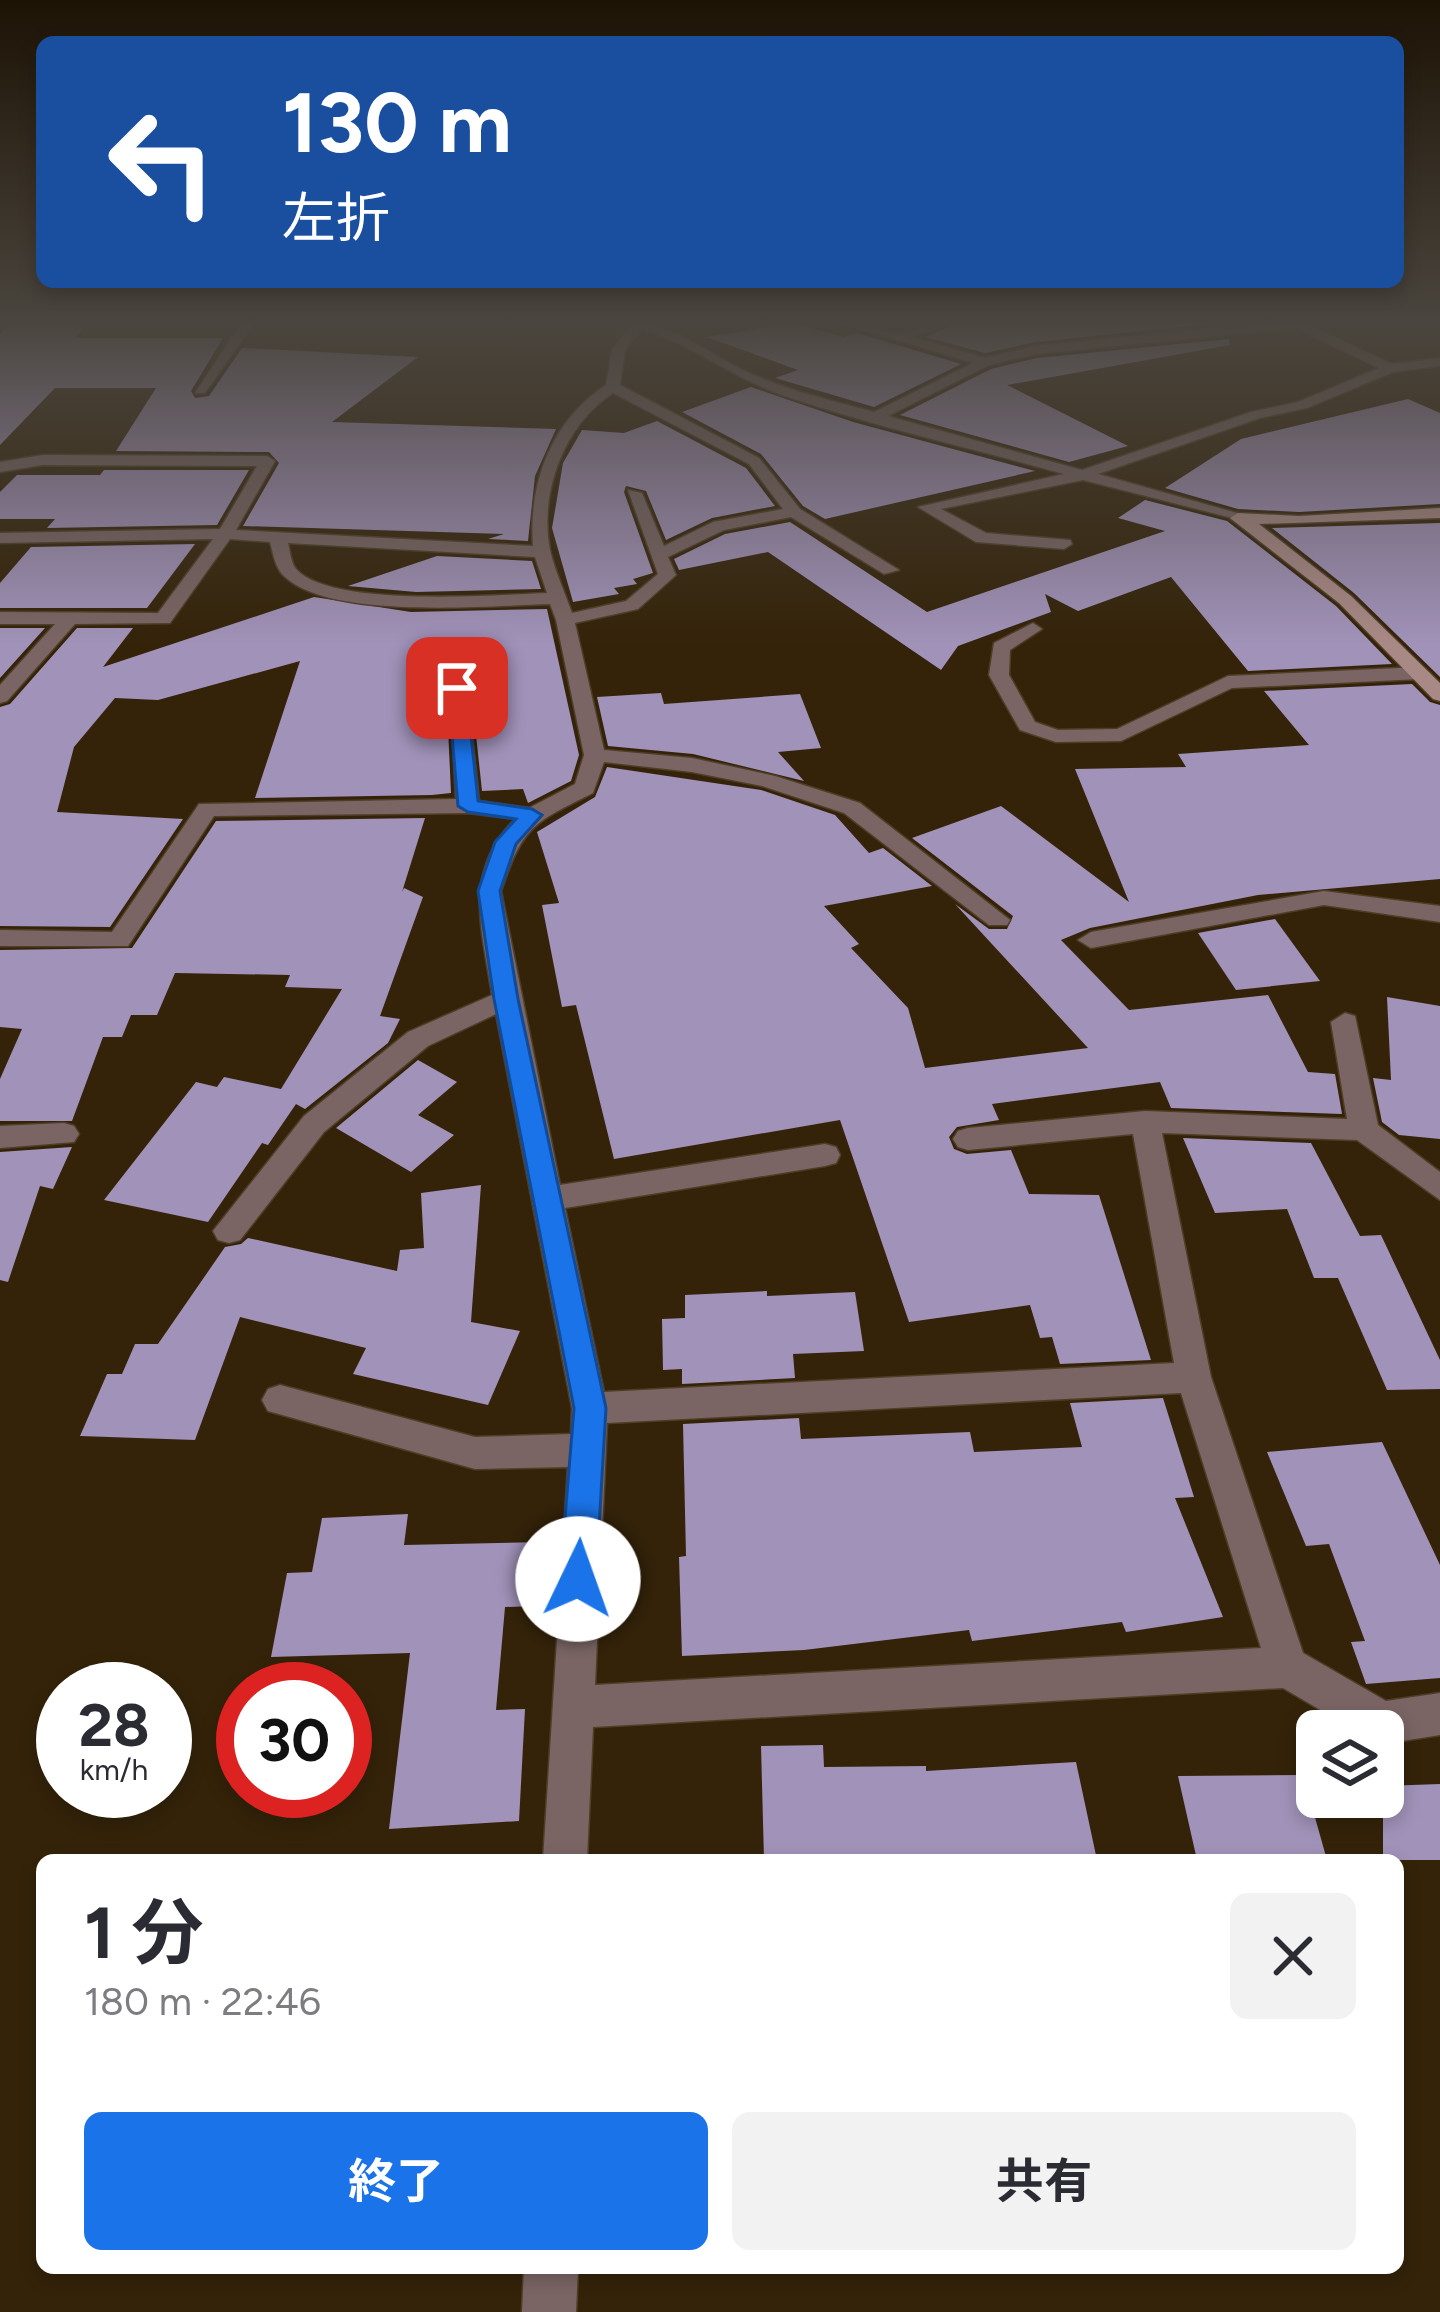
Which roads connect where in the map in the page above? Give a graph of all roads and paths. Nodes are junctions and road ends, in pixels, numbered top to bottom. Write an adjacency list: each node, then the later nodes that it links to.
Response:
1 (566, 429): 15 (street)
2 (694, 429): 8 (street)
3 (916, 429): 6 (street)
4 (1215, 429): 6 (street)
5 (0, 467): 11 (street)
6 (1078, 476): 10 (street); 14 (street)
7 (634, 493): 16 (street)
8 (794, 512): 16 (street); 17 (street)
9 (1440, 513): 10 (street)
10 (1238, 518): 22 (street)
11 (225, 534): 12 (street); 13 (street); 20 (street)
12 (0, 538)
13 (278, 538): 15 (street); 18 (street)
14 (1064, 544)
15 (542, 552): 18 (street)
16 (661, 554): 18 (street)
17 (890, 569)
18 (562, 609): 26 (street)
19 (0, 618): 20 (street)
20 (69, 620): 25 (street)
21 (1033, 629): 22 (street)
22 (1420, 673): 24 (street)
23 (457, 688): 27 (street)
24 (1440, 695)
25 (0, 697)
26 (595, 754): 28 (street); 30 (street)
27 (468, 806): 28 (street); 31 (street)
28 (532, 815): 33 (street)
29 (1440, 914): 32 (street)
30 (998, 920)
31 (0, 938)
32 (1090, 940)
33 (506, 999): 42 (street); 43 (street)
34 (1345, 1022): 36 (street)
35 (1145, 1122): 36 (street); 39 (street); 44 (street)
36 (1364, 1130): 41 (street)
37 (64, 1135): 38 (street)
38 (0, 1137)
39 (968, 1139)
40 (825, 1155): 42 (street)
41 (1440, 1188)
42 (548, 1198): 46 (street)
43 (229, 1231)
44 (1194, 1377): 46 (street); 48 (street)
45 (280, 1400): 47 (street)
46 (590, 1408): 47 (street)
47 (585, 1450): 49 (street)
48 (1287, 1667): 49 (street); 50 (street)
49 (571, 1708): 51 (street)
50 (1440, 1714)
51 (566, 1854)
52 (551, 2274): 53 (street)
53 (549, 2312)

